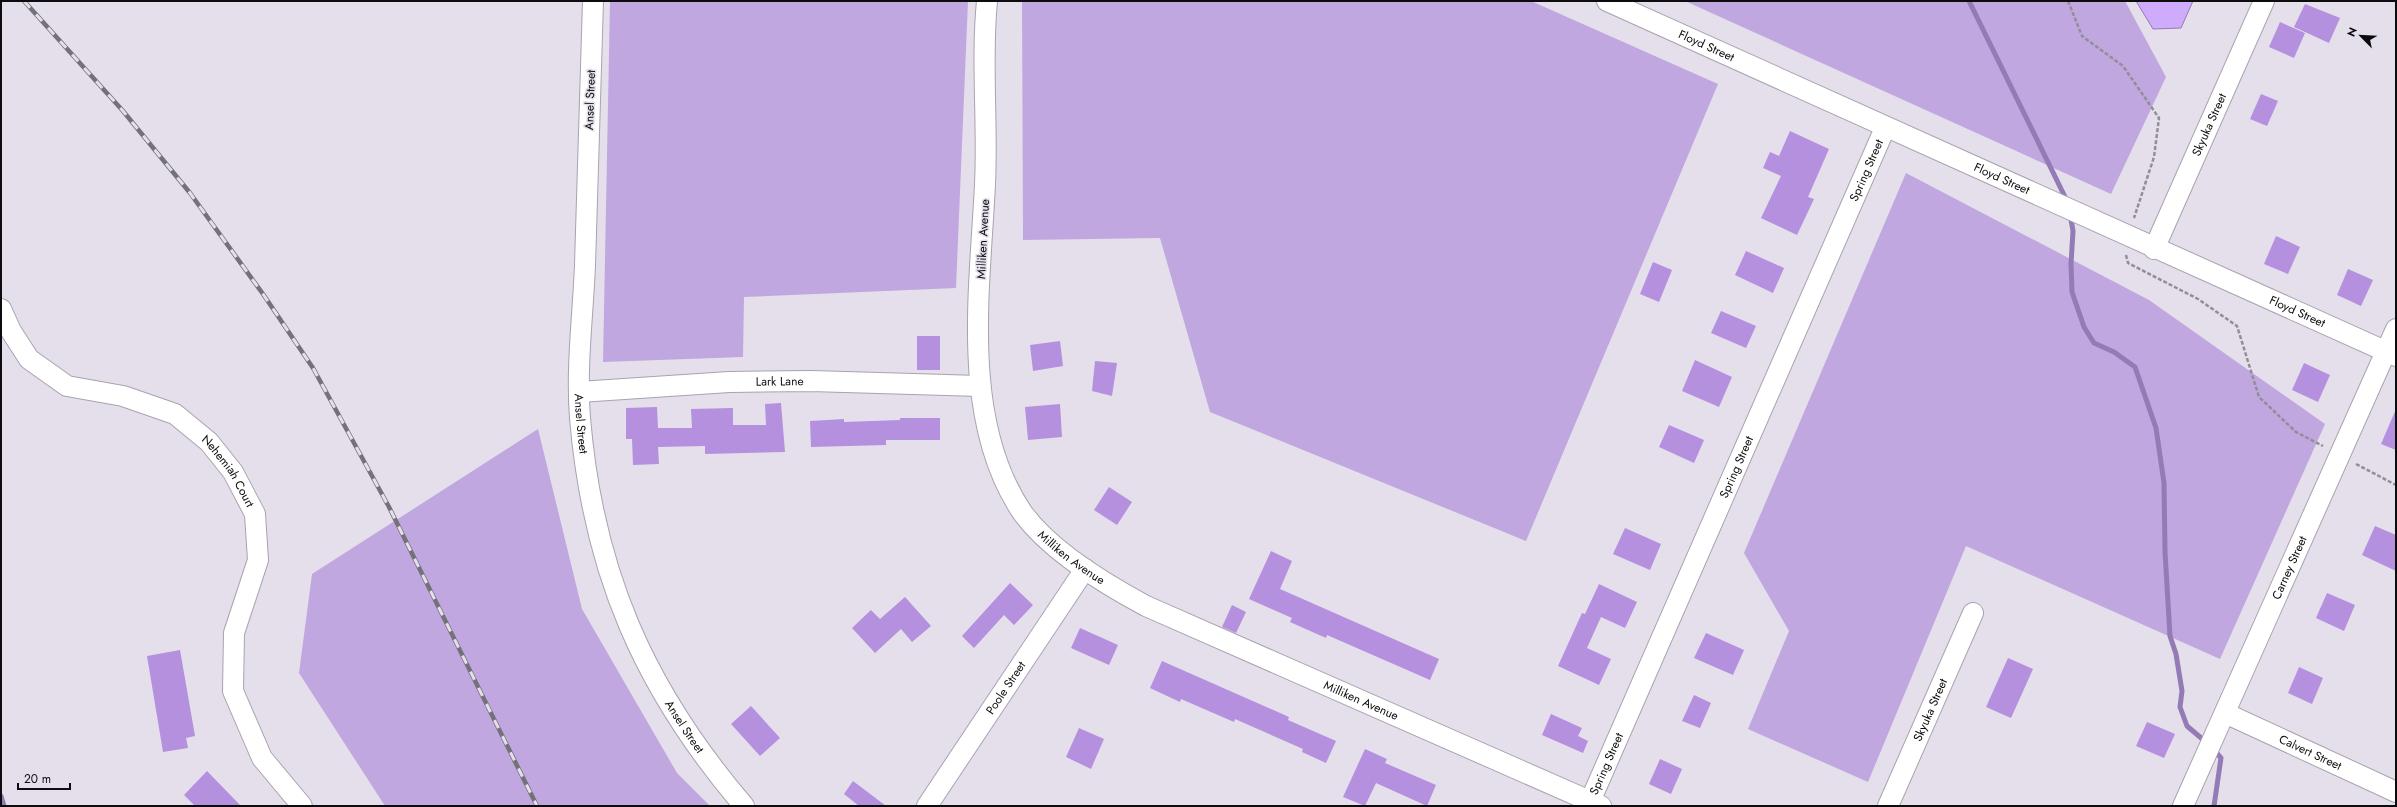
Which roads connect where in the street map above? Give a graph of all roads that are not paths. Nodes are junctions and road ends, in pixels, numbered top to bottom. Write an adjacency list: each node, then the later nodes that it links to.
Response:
1 (593, 1): 11 (street, Ansel Street)
2 (987, 1): 10 (street, Milliken Avenue)
3 (1607, 1): 5 (street, Floyd Street)
4 (2264, 1): 6 (street, Skyuka Street)
5 (1885, 128): 6 (street, Floyd Street); 16 (street, Spring Street)
6 (2154, 249): 9 (street, Floyd Street)
7 (1, 309): 17 (street, Nehemiah Court)
8 (2396, 330): 9 (street, Carney Street)
9 (2391, 354): 14 (street, Carney Street)
10 (980, 386): 11 (street, Lark Lane); 12 (street, Milliken Avenue)
11 (579, 392): 18 (street, Ansel Street)
12 (1085, 569): 16 (street, Milliken Avenue); 19 (street, Poole Street)
13 (1973, 613): 20 (street, Skyuka Street)
14 (2221, 722): 15 (street, Calvert Street); 21 (street, Carney Street)
15 (2396, 792)
16 (1593, 804)
17 (302, 806)
18 (744, 806)
19 (927, 806)
20 (1888, 806)
21 (2183, 806)

